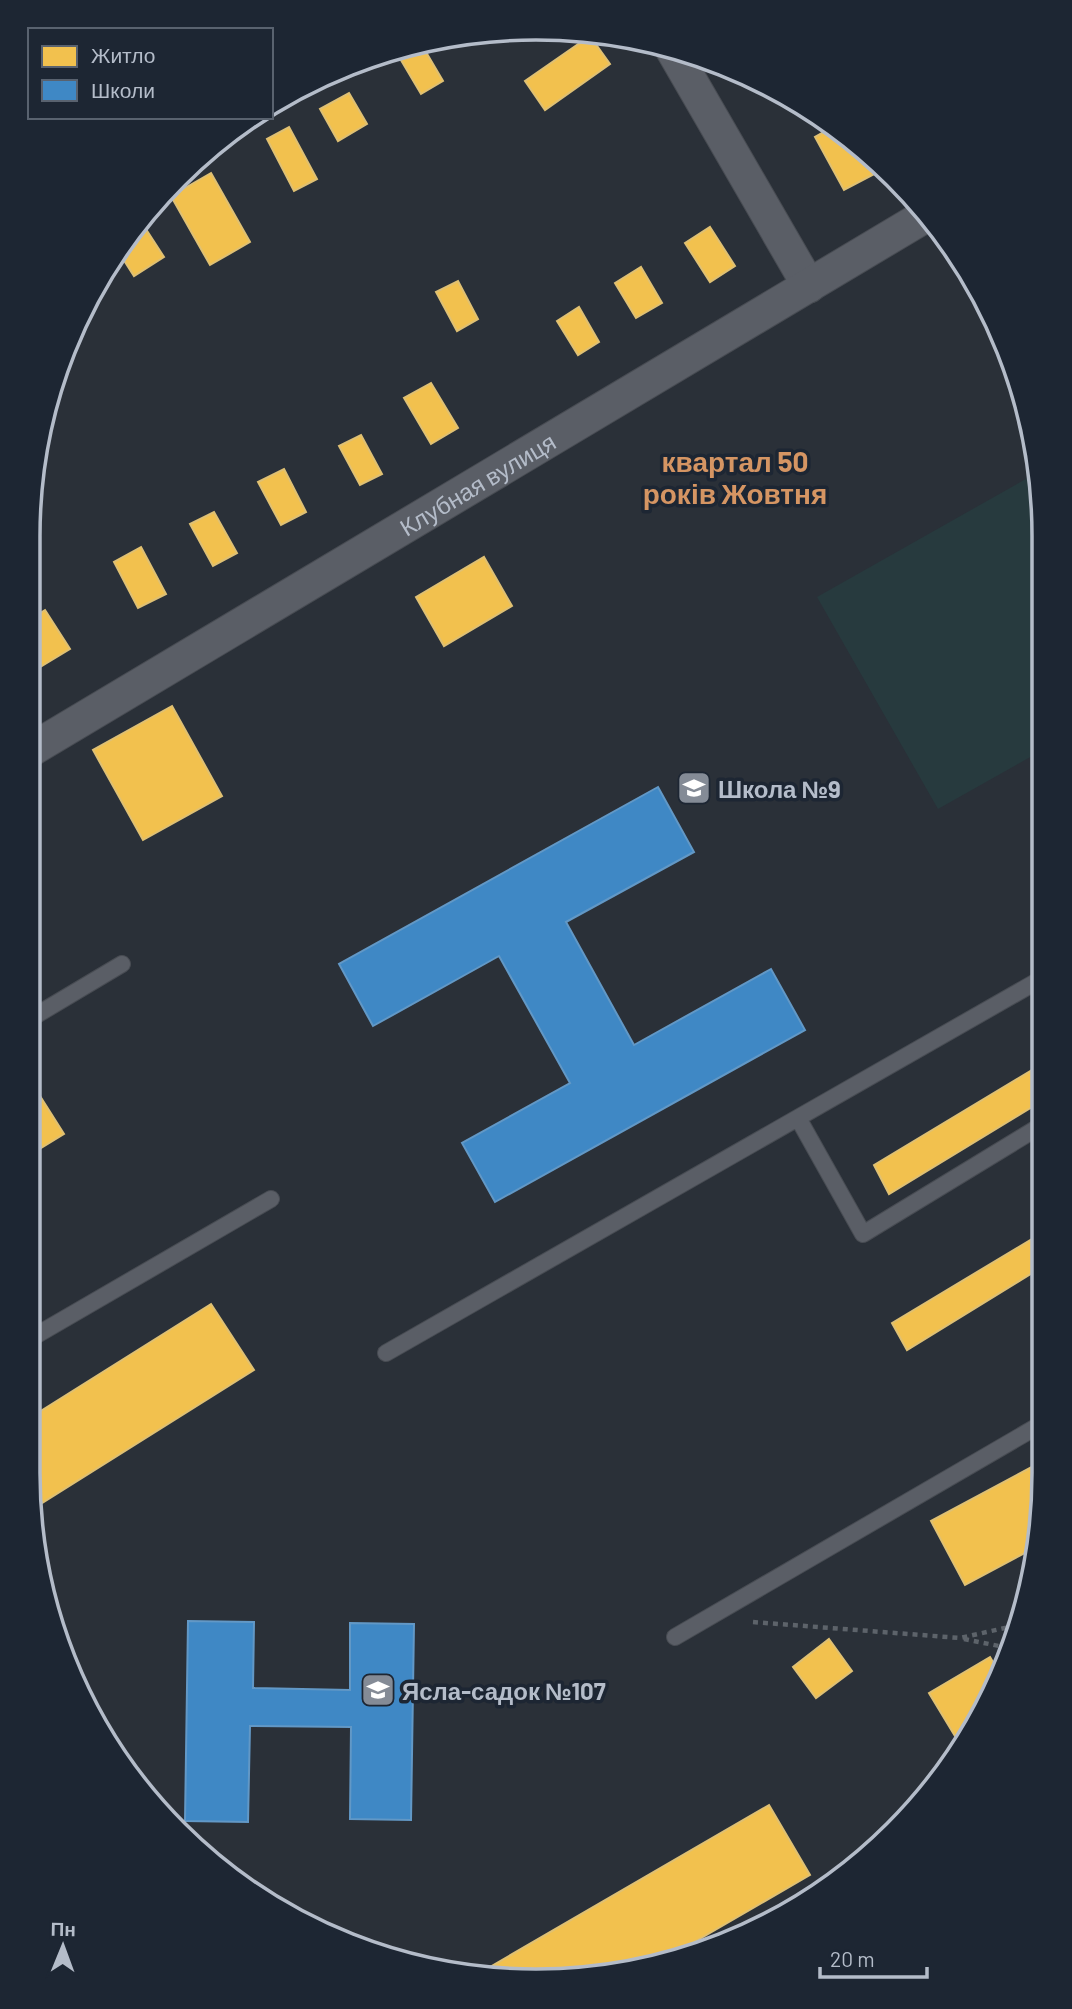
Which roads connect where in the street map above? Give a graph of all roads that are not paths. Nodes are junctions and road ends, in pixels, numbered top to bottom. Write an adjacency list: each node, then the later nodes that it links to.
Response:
1 (680, 62): 3 (street)
2 (918, 220): 3 (street, Клубная вулиця)
3 (809, 286): 4 (street, Клубная вулиця)
4 (40, 744)
5 (122, 964): 7 (lane)
6 (1032, 984): 8 (lane)
7 (40, 1013)
8 (798, 1118): 9 (lane); 12 (lane)
9 (1032, 1131)
10 (271, 1199): 11 (lane)
11 (40, 1333)
12 (386, 1353)
13 (1032, 1429): 14 (lane)
14 (675, 1637)

